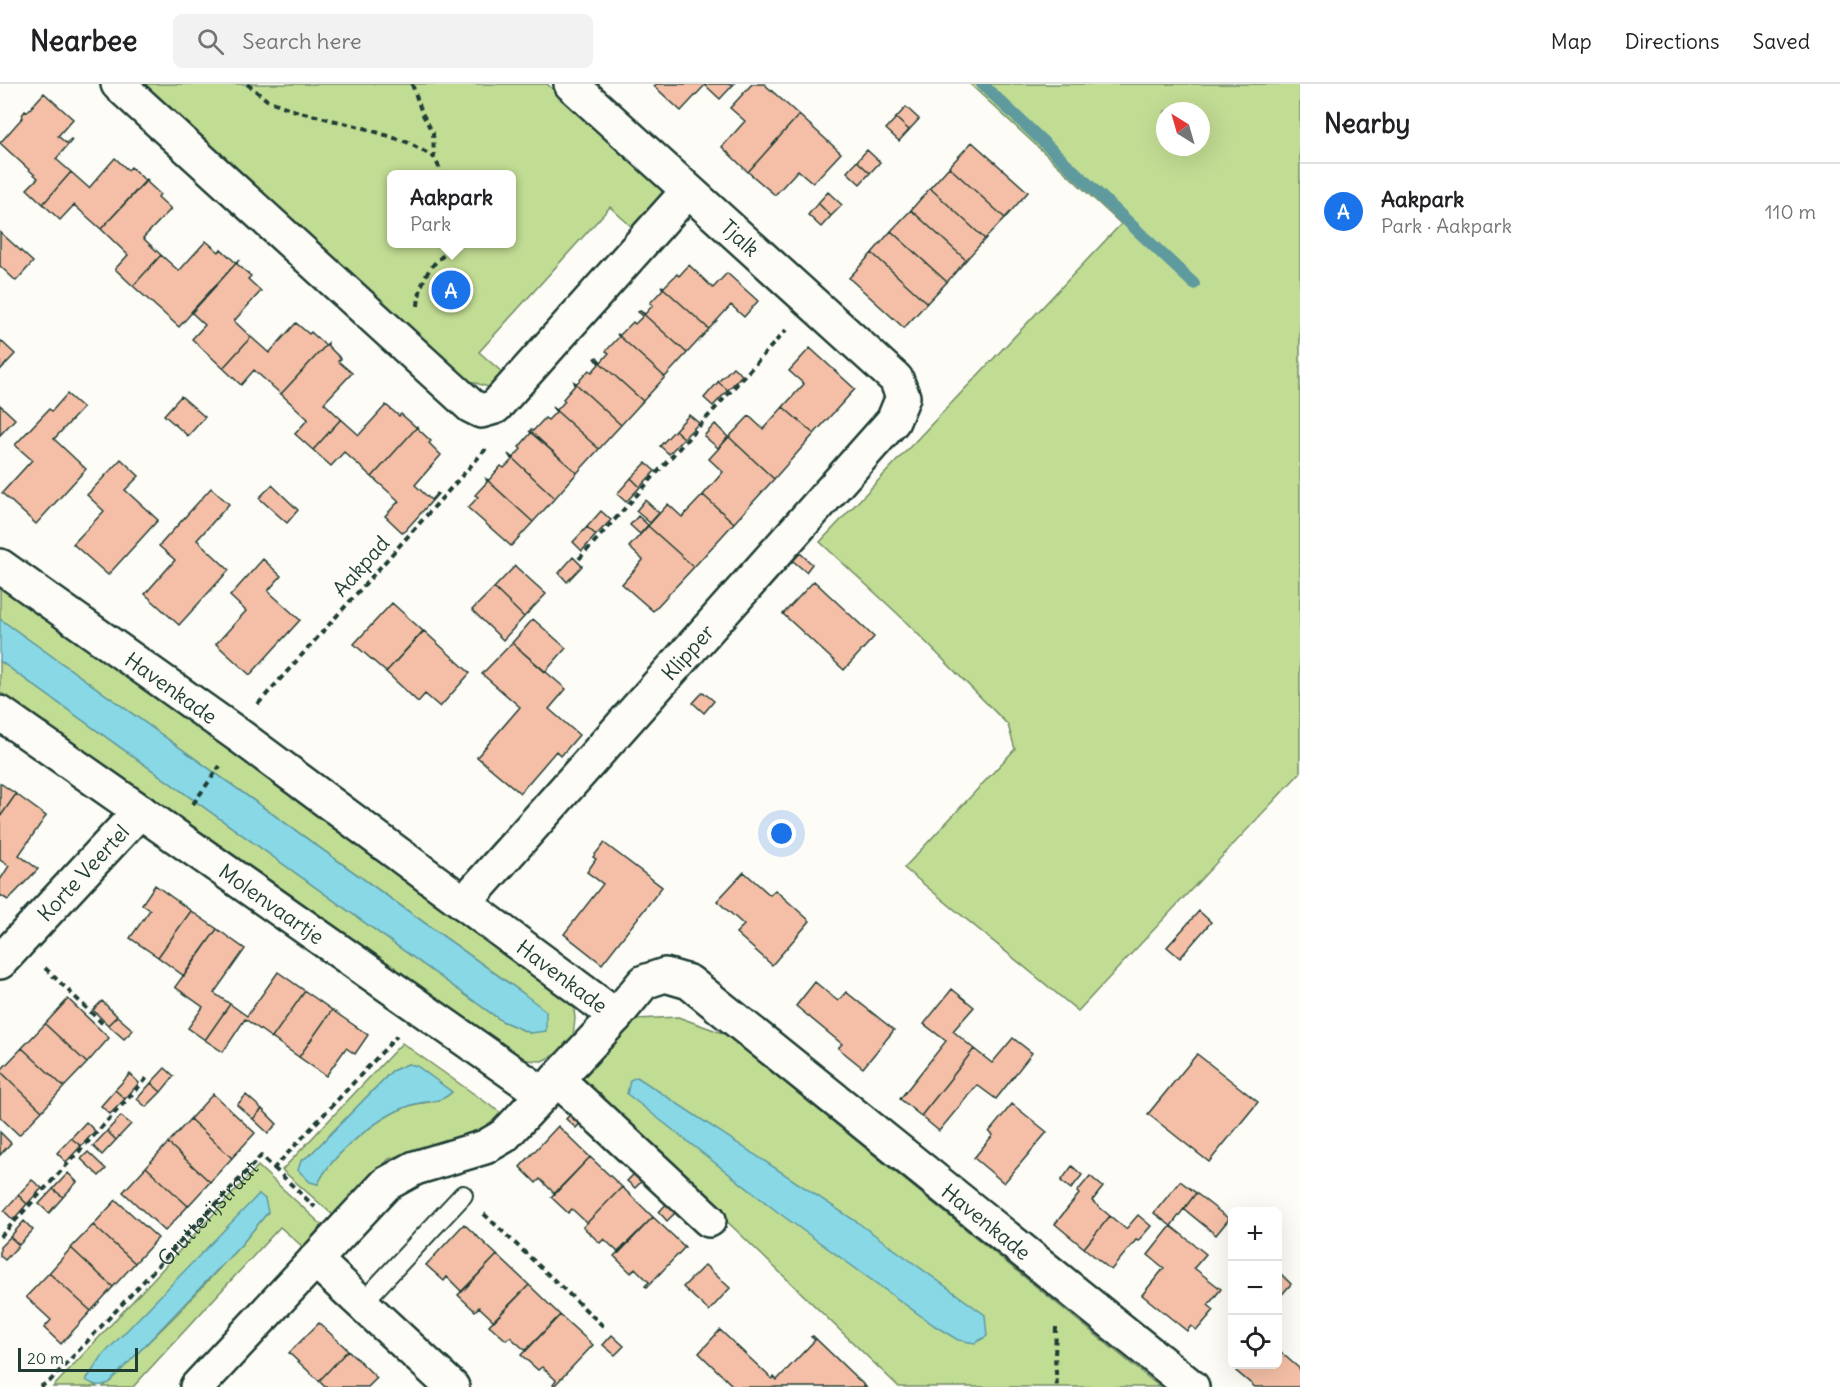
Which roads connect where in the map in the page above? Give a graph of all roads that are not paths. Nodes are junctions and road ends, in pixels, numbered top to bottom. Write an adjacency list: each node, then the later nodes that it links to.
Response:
1 (118, 84): 3 (street)
2 (571, 84): 3 (street, Tjalk)
3 (688, 191): 4 (street, Tjalk)
4 (903, 398): 8 (street, Klipper)
5 (0, 566): 8 (street, Havenkade)
6 (0, 713): 7 (street, Molenvaartje)
7 (140, 811): 9 (street, Korte Veertel); 11 (street, Molenvaartje)
8 (464, 903): 10 (street, Havenkade)
9 (9, 952)
10 (616, 1016): 11 (street); 18 (street, Havenkade)
11 (550, 1086): 13 (street); 14 (street)
12 (463, 1195): 15 (lane)
13 (709, 1220)
14 (315, 1260): 15 (street); 16 (street)
15 (362, 1303): 17 (street)
16 (197, 1387)
17 (452, 1387)
18 (1192, 1387)

